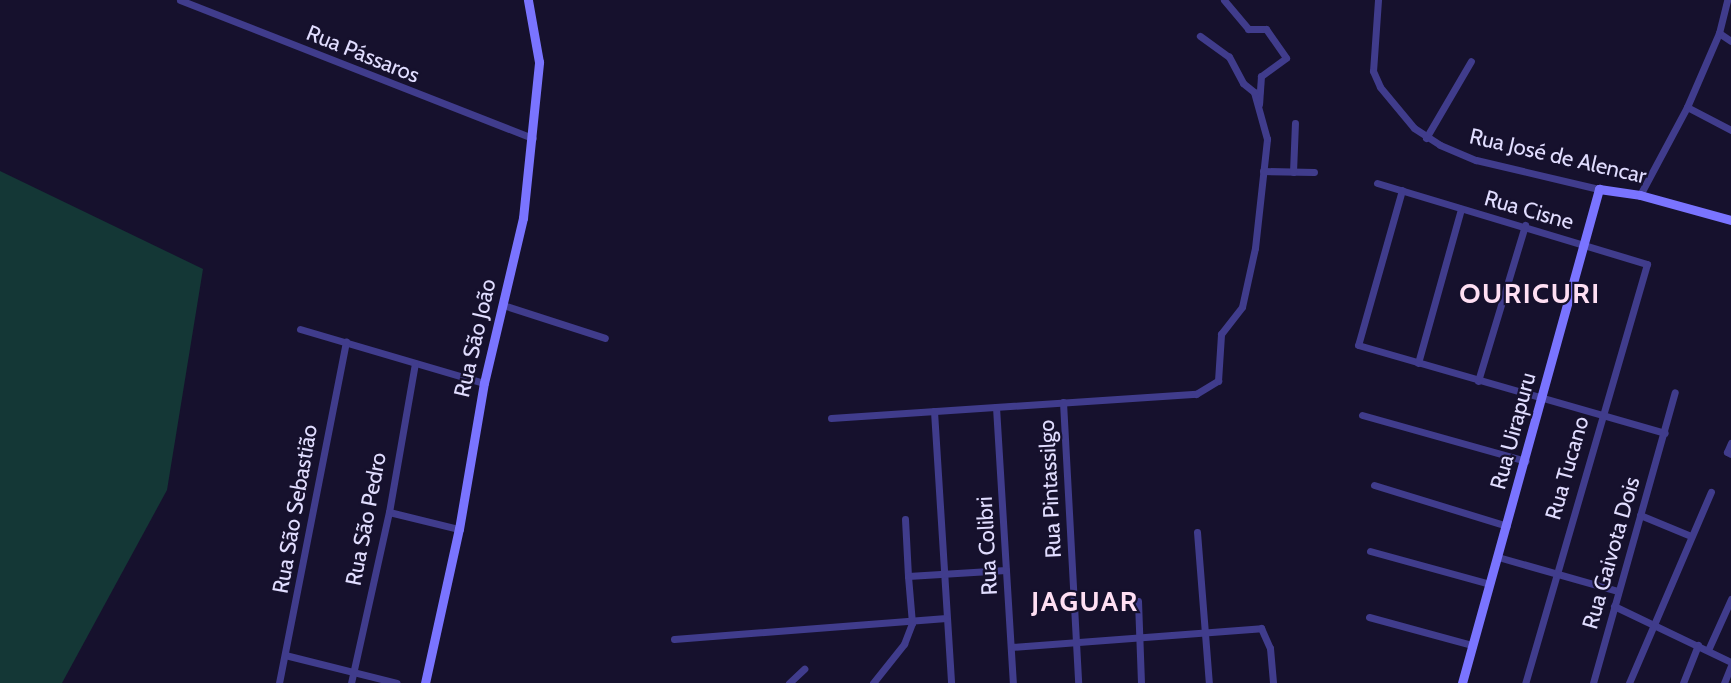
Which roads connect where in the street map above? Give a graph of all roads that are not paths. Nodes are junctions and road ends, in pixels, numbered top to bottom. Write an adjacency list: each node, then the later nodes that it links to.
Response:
1 (180, 0): 14 (street, Rua Pássaros)
2 (528, 0): 14 (street, Rua São João)
3 (1224, 0): 10 (street)
4 (1378, 0): 15 (street, Rua José de Alencar)
5 (1728, 0): 6 (street)
6 (1719, 33): 8 (street); 11 (street)
7 (1200, 36): 10 (street)
8 (1731, 42)
9 (1471, 61): 15 (street)
10 (1259, 104): 16 (street)
11 (1687, 107): 13 (street); 22 (street)
12 (1294, 123): 17 (street)
13 (1731, 130)
14 (533, 138): 28 (street, Rua São João)
15 (1426, 138): 20 (street, Rua José de Alencar)
16 (1263, 171): 17 (street); 38 (street)
17 (1293, 172): 18 (street)
18 (1314, 172)
19 (1377, 183): 21 (street, Rua Cisne)
20 (1599, 189): 22 (street, Rua José de Alencar); 26 (street, Rua Uirapuru)
21 (1402, 190): 23 (street, Rua Cisne); 33 (street)
22 (1640, 195): 24 (street, Rua José de Alencar)
23 (1461, 209): 25 (street, Rua Cisne); 33 (street)
24 (1731, 220)
25 (1525, 225): 26 (street, Rua Cisne); 34 (street)
26 (1585, 245): 27 (street, Rua Cisne); 37 (street, Rua Uirapuru)
27 (1647, 264): 42 (street, Rua Tucano)
28 (503, 305): 30 (street); 35 (street, Rua São João)
29 (300, 329): 31 (street)
30 (605, 338)
31 (346, 342): 32 (street); 80 (street, Rua São Sebastião)
32 (415, 363): 35 (street); 50 (street, Rua São Pedro)
33 (1418, 363): 34 (street)
34 (1478, 381): 37 (street)
35 (484, 383): 54 (street, Rua São João)
36 (1675, 392): 44 (street, Rua Gaivota Dois)
37 (1542, 400): 42 (street); 47 (street, Rua Uirapuru)
38 (1063, 402): 39 (street); 75 (street, Rua Pintassilgo)
39 (996, 407): 40 (street); 59 (street, Rua Colibri)
40 (934, 411): 43 (street); 61 (street)
41 (1362, 415): 47 (street)
42 (1600, 417): 44 (street); 60 (street, Rua Tucano)
43 (831, 418)
44 (1665, 433): 51 (street, Rua Gaivota Dois)
45 (1731, 442): 46 (street)
46 (1729, 453)
47 (1526, 461): 53 (street, Rua Uirapuru)
48 (1374, 485): 53 (street)
49 (1711, 492): 56 (street)
50 (389, 512): 54 (street); 83 (street, Rua São Pedro)
51 (1640, 515): 56 (street); 64 (street, Rua Gaivota Dois)
52 (905, 519): 62 (street)
53 (1507, 526): 58 (street, Rua Uirapuru)
54 (459, 529): 87 (street, Rua São João)
55 (1197, 532): 72 (street)
56 (1691, 537): 71 (street)
57 (1370, 551): 63 (street)
58 (1498, 557): 60 (street); 63 (street, Rua Uirapuru)
59 (1006, 570): 61 (street); 78 (street, Rua Colibri)
60 (1556, 573): 64 (street); 97 (street, Rua Tucano)
61 (945, 574): 62 (street); 69 (street)
62 (908, 576): 70 (street)
63 (1490, 584): 76 (street, Rua Uirapuru)
64 (1617, 591): 67 (street, Rua Gaivota Dois)
65 (1731, 599): 79 (street)
66 (1138, 601): 74 (street)
67 (1614, 606): 71 (street); 98 (street, Rua Gaivota Dois)
68 (1369, 617): 76 (street)
69 (946, 618): 70 (street); 90 (street)
70 (912, 623): 73 (street); 89 (street)
71 (1651, 625): 77 (street); 99 (street)
72 (1205, 632): 74 (street); 94 (street); 95 (street)
73 (674, 639)
74 (1139, 639): 75 (street); 93 (street)
75 (1076, 643): 78 (street); 92 (street, Rua Pintassilgo)
76 (1472, 645): 96 (street, Rua Uirapuru)
77 (1698, 645): 79 (street); 100 (street)
78 (1011, 646): 91 (street, Rua Colibri)
79 (1708, 650): 81 (street)
80 (285, 655): 83 (street); 84 (street, Rua São Sebastião)
81 (1731, 664): 101 (street)
82 (804, 669): 88 (street)
83 (354, 672): 85 (street, Rua São Pedro); 86 (street)
84 (279, 683)
85 (351, 683)
86 (397, 683)
87 (425, 683)
88 (789, 683)
89 (873, 683)
90 (951, 683)
91 (1013, 683)
92 (1078, 683)
93 (1141, 683)
94 (1209, 683)
95 (1273, 683)
96 (1462, 683)
97 (1525, 683)
98 (1593, 683)
99 (1629, 683)
100 (1683, 683)
101 (1724, 683)

